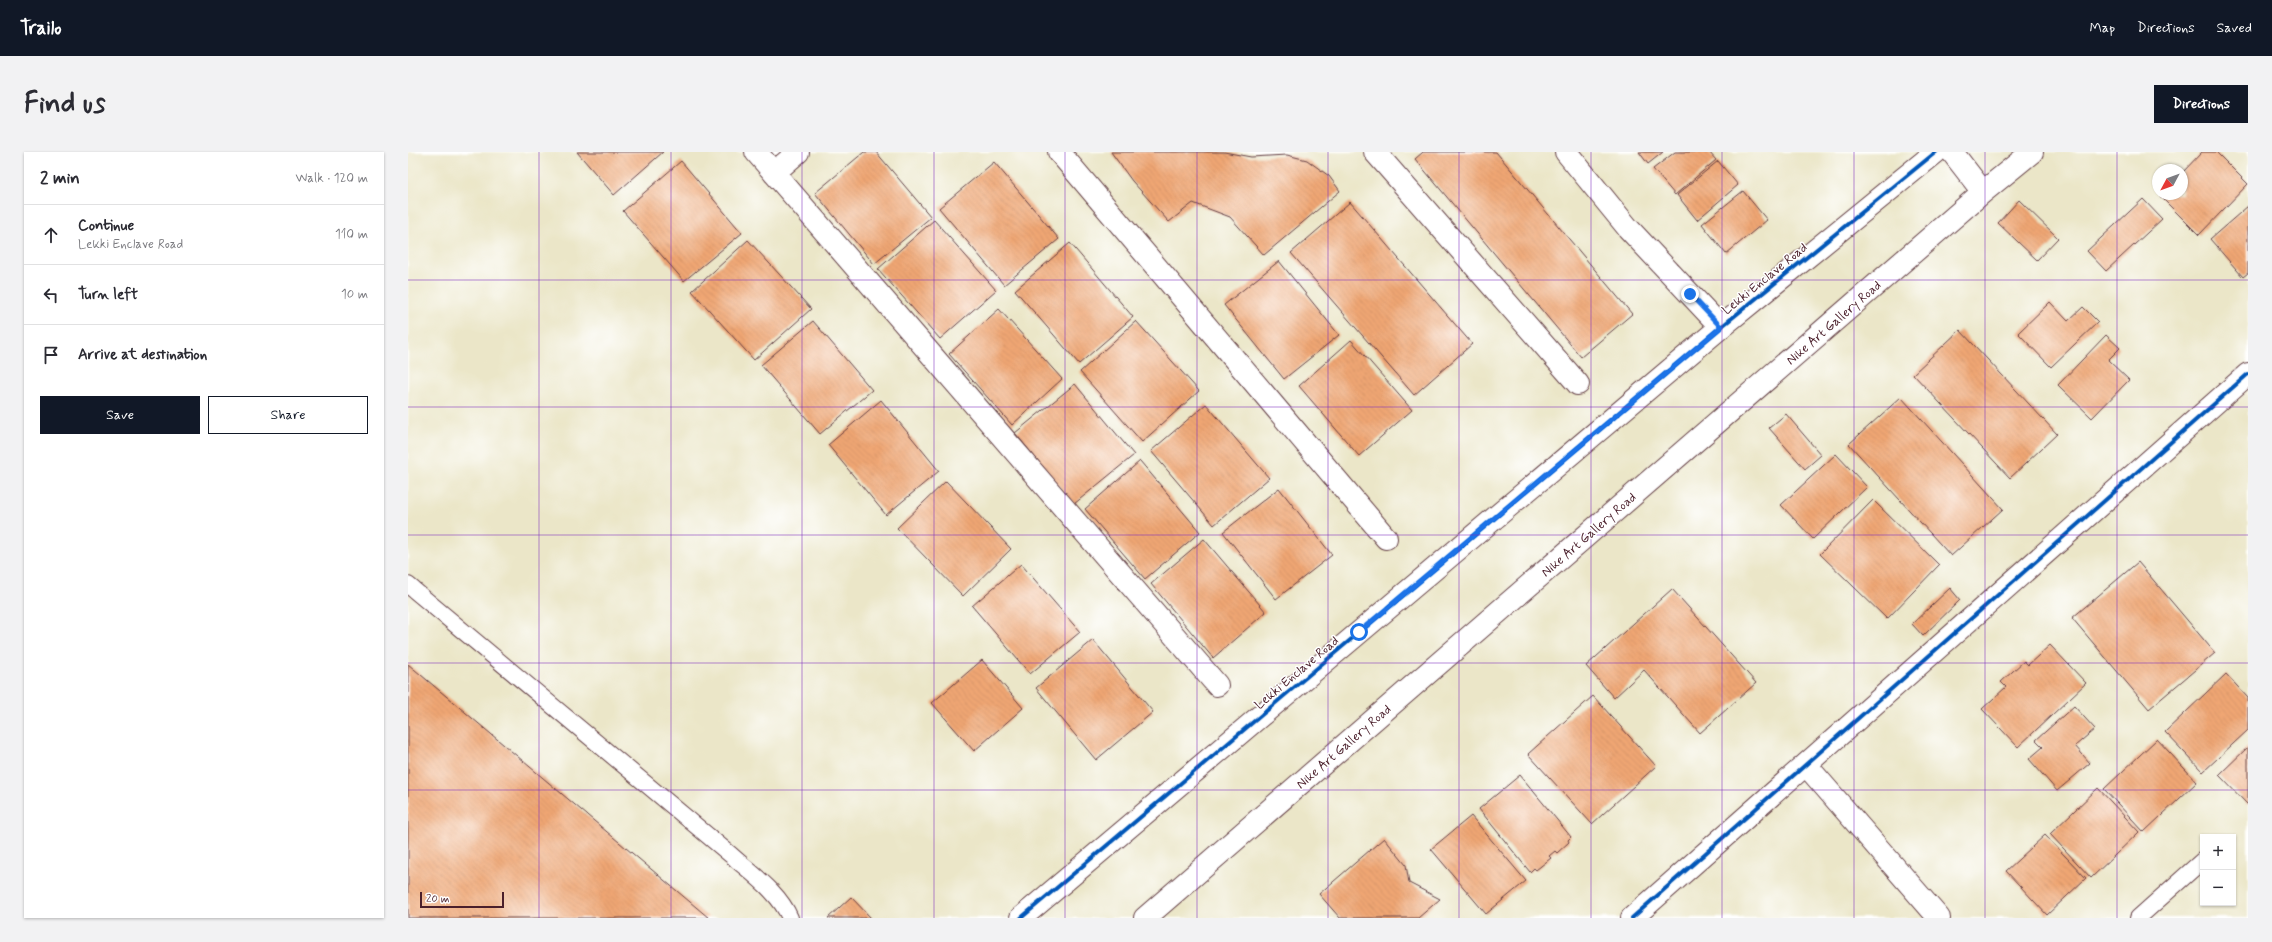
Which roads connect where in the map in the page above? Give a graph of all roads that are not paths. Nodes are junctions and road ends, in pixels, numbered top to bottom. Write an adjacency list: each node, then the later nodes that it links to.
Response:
1 (756, 152): 9 (street)
2 (798, 152): 9 (street)
3 (1059, 152): 14 (street)
4 (1375, 152): 13 (street)
5 (1566, 152): 11 (street)
6 (1936, 152): 11 (street, Lekki Enclave Road)
7 (1952, 152): 10 (street)
8 (2032, 152): 10 (street, Nike Art Gallery Road)
9 (774, 173): 16 (street)
10 (1983, 192): 21 (street, Nike Art Gallery Road)
11 (1721, 327): 20 (street, Lekki Enclave Road)
12 (2248, 374): 17 (street)
13 (1578, 384)
14 (1386, 538)
15 (408, 585): 19 (lane)
16 (1217, 684)
17 (1806, 765): 22 (street); 23 (street)
18 (2200, 863): 24 (lane)
19 (790, 918)
20 (1021, 918)
21 (1145, 918)
22 (1632, 918)
23 (1939, 918)
24 (2138, 918)

